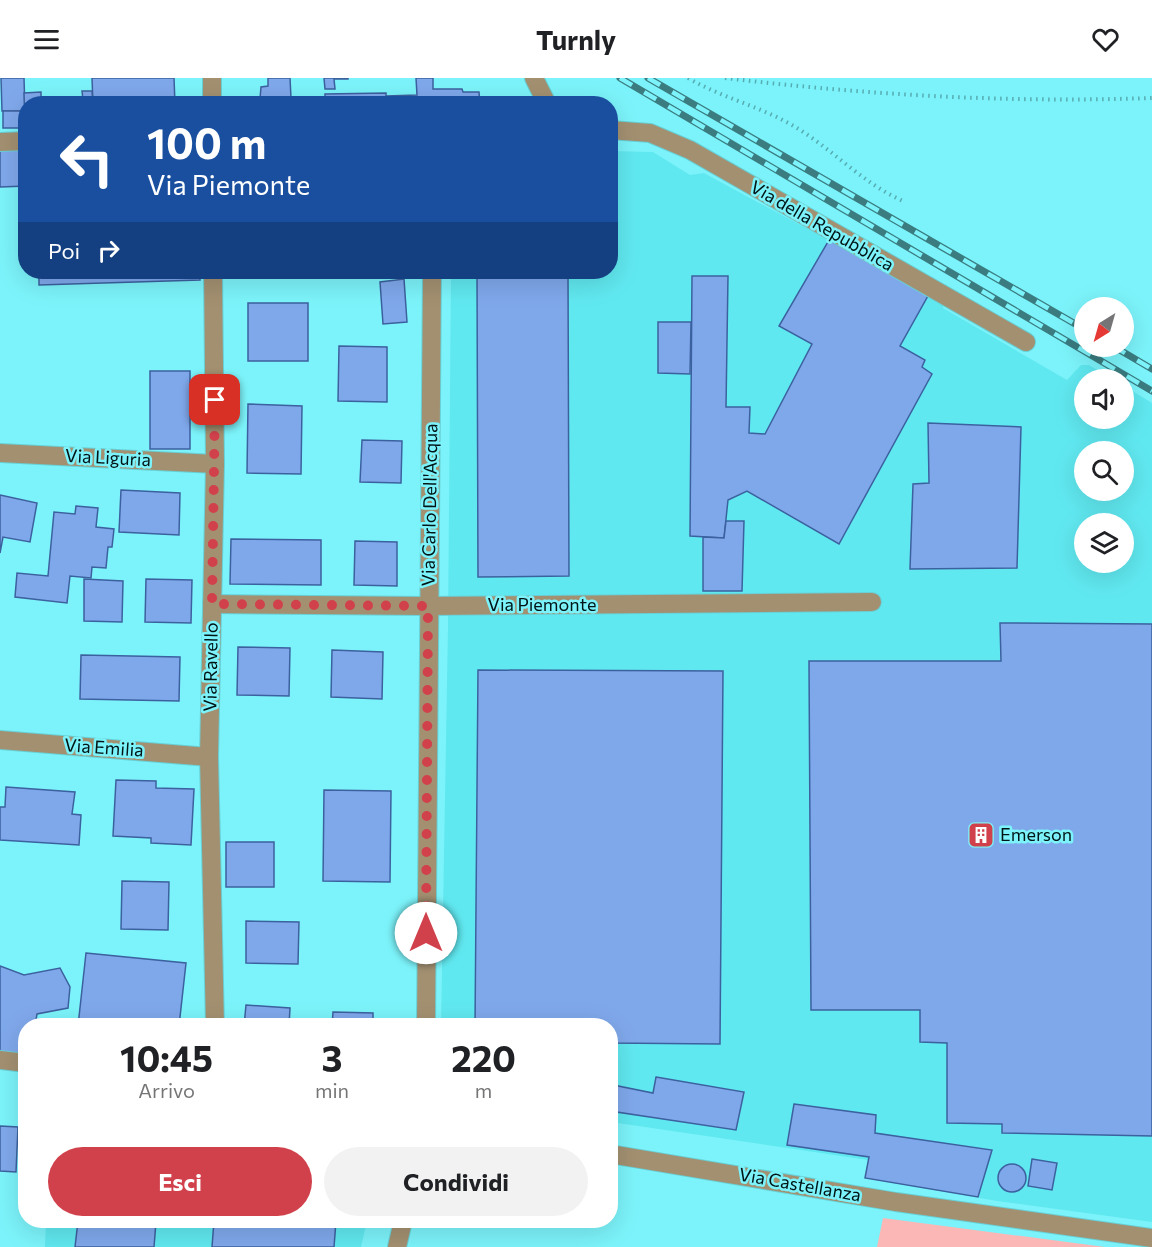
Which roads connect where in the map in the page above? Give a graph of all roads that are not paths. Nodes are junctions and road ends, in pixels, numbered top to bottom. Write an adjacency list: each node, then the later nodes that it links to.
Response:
1 (212, 78): 3 (street)
2 (534, 78): 4 (street)
3 (212, 96)
4 (543, 96)
5 (618, 131): 10 (street, Via della Repubblica)
6 (18, 141): 7 (street)
7 (0, 142)
8 (213, 279): 12 (street, Via Ravello)
9 (432, 279): 15 (street, Via Carlo Dell'Acqua)
10 (1026, 342)
11 (0, 453): 12 (street, Via Liguria)
12 (215, 464): 14 (street, Via Ravello)
13 (872, 602): 15 (street, Via Piemonte)
14 (212, 604): 15 (street, Via Piemonte); 17 (street, Via Ravello)
15 (428, 606): 19 (street, Via Carlo Dell'Acqua)
16 (0, 740): 17 (street, Via Emilia)
17 (209, 756): 18 (street, Via Ravello)
18 (215, 1018)
19 (426, 1018)
20 (0, 1060): 21 (street)
21 (18, 1062)
22 (618, 1155): 24 (street, Via Castellanza)
23 (401, 1228): 25 (street)
24 (1152, 1238)
25 (397, 1247)

